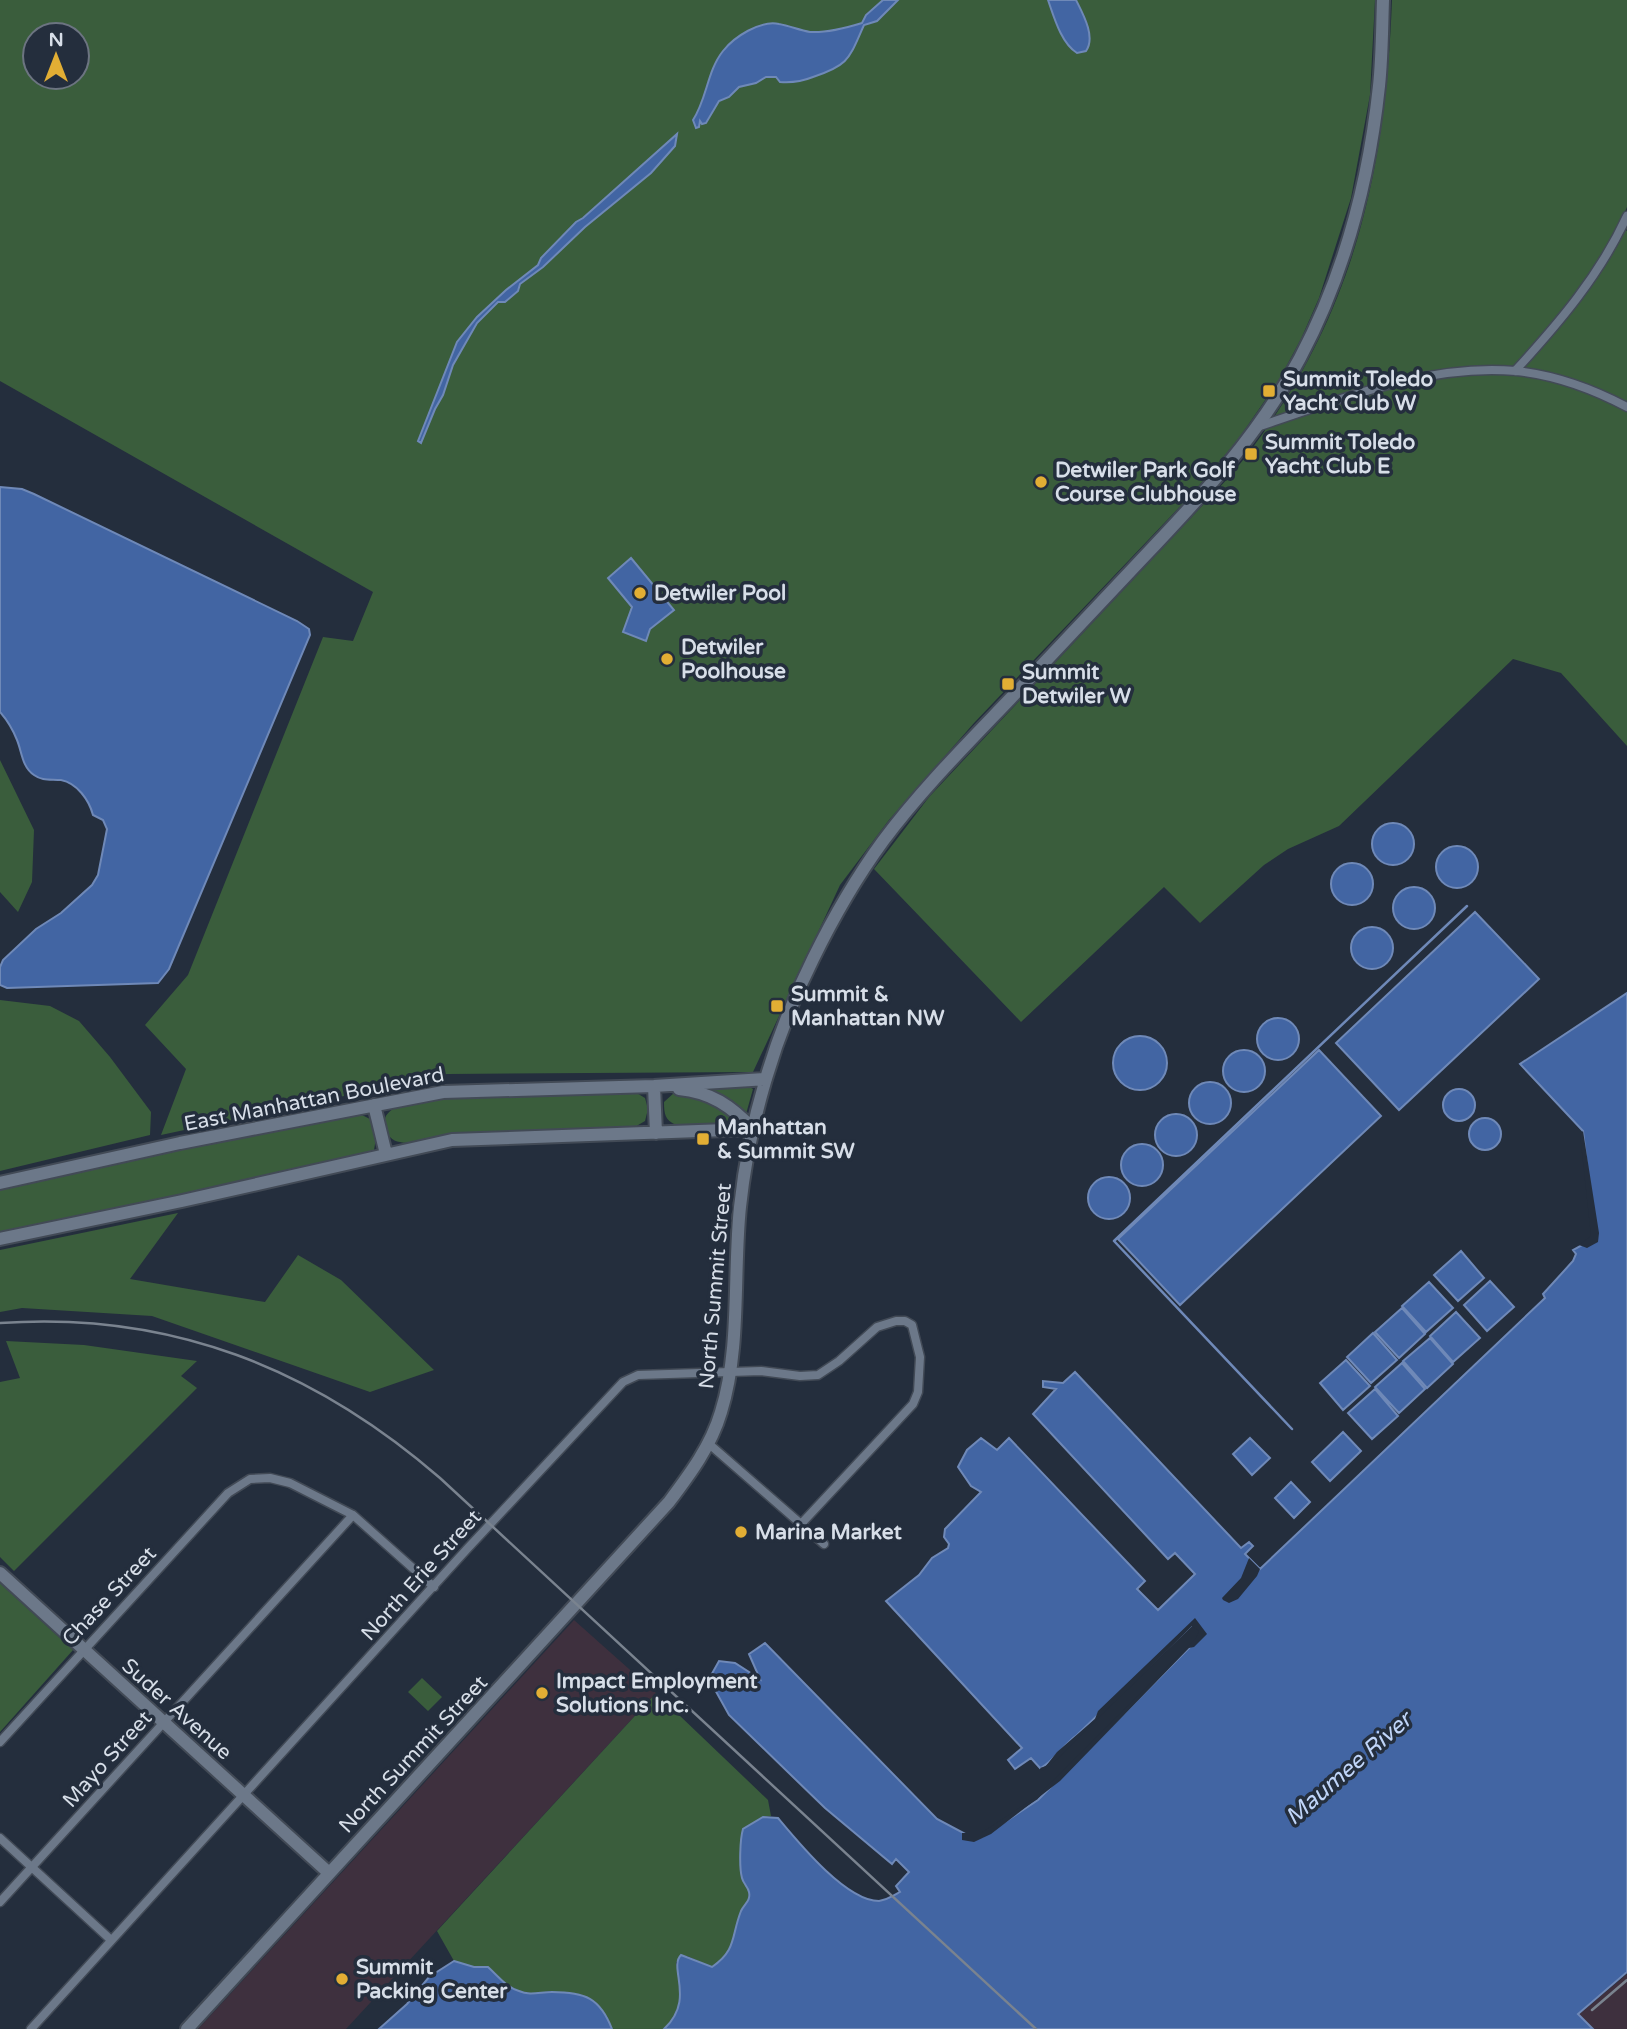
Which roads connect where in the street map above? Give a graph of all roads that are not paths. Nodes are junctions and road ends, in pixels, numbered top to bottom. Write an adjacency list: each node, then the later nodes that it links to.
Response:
1 (1383, 0): 5 (main road, North Summit Street)
2 (1627, 216): 3 (street)
3 (1515, 371): 4 (street); 5 (street)
4 (1627, 407)
5 (1257, 427): 6 (main road, North Summit Street)
6 (766, 1079): 7 (main road, East Manhattan Boulevard); 9 (main road, North Summit Street)
7 (654, 1086): 8 (main road, East Manhattan Boulevard); 9 (main road); 10 (main road)
8 (374, 1105): 11 (main road); 12 (main road, East Manhattan Boulevard)
9 (753, 1129): 10 (main road); 14 (main road, North Summit Street)
10 (656, 1133): 11 (main road)
11 (386, 1154): 13 (main road)
12 (0, 1183)
13 (0, 1239)
14 (730, 1372): 15 (main road, North Summit Street); 17 (street, North Erie Street); 20 (street, North Erie Street)
15 (708, 1443): 17 (street); 27 (main road, North Summit Street)
16 (353, 1515): 20 (street); 21 (street, Chase Street); 22 (street, Mayo Street)
17 (800, 1524): 18 (street)
18 (824, 1544)
19 (0, 1573): 21 (main road, Suder Avenue)
20 (434, 1587): 24 (street, North Erie Street)
21 (84, 1649): 22 (main road, Suder Avenue); 23 (street, Chase Street)
22 (164, 1723): 24 (main road, Suder Avenue); 26 (street, Mayo Street)
23 (0, 1742)
24 (243, 1795): 27 (main road, Suder Avenue); 29 (street, North Erie Street)
25 (0, 1838): 26 (street)
26 (32, 1867): 28 (street, Mayo Street); 29 (street)
27 (329, 1873): 31 (main road, North Summit Street)
28 (0, 1902)
29 (111, 1940): 30 (street, North Erie Street)
30 (32, 2029)
31 (187, 2029)

